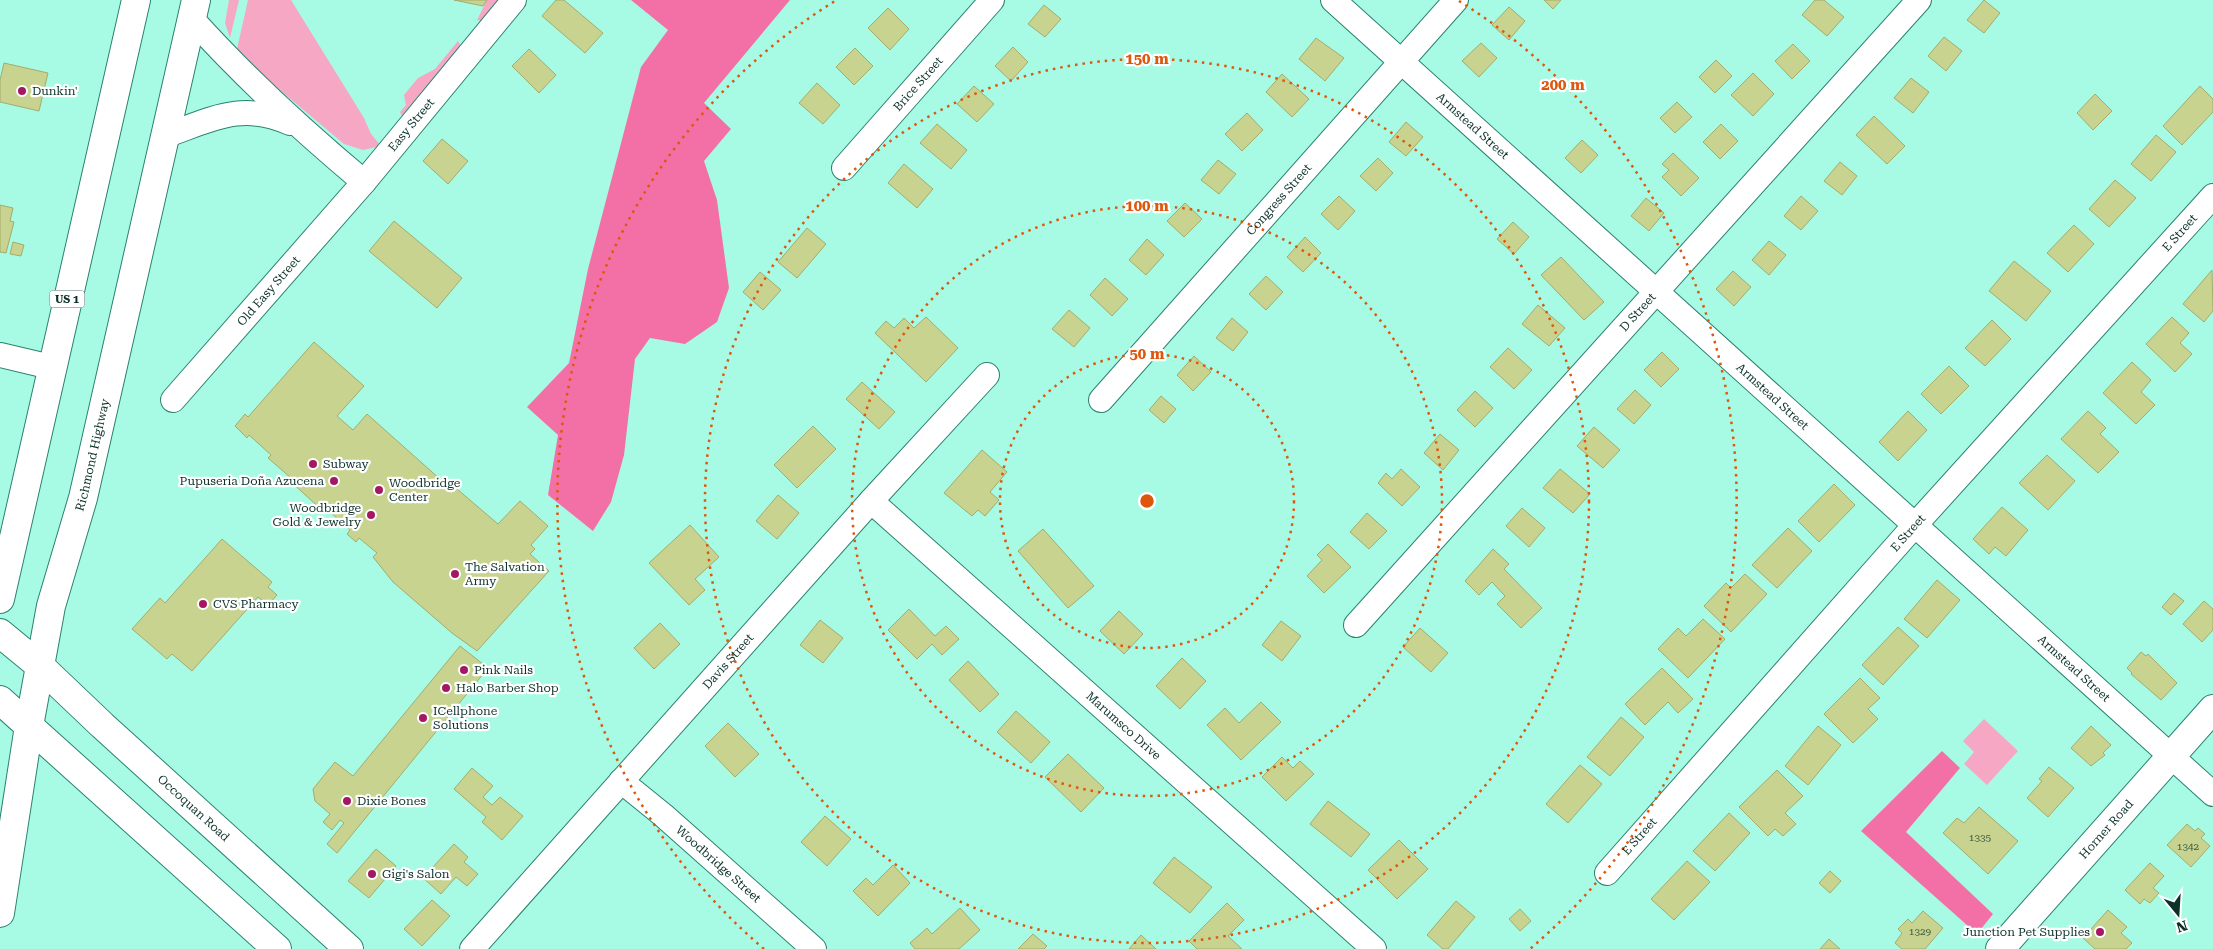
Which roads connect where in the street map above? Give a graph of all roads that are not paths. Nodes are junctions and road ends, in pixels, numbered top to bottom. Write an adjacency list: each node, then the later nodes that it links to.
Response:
1 (136, 0): 16 (main road, US 1)
2 (514, 0): 12 (street, Easy Street)
3 (992, 0): 11 (street, Brice Street)
4 (1333, 0): 8 (street, Armstead Street)
5 (1456, 0): 8 (street, Congress Street)
6 (1920, 0): 14 (street, D Street)
7 (194, 9): 9 (street); 10 (main road, Richmond Highway)
8 (1401, 61): 14 (street, Armstead Street); 19 (street, Congress Street)
9 (296, 126): 10 (street); 12 (street)
10 (164, 136): 25 (main road, Richmond Highway)
11 (844, 168)
12 (364, 182): 18 (street, Old Easy Street)
13 (2213, 196): 21 (street, E Street)
14 (1657, 292): 21 (street, Armstead Street); 23 (street, D Street)
15 (0, 355): 16 (street)
16 (51, 367): 22 (main road, US 1)
17 (987, 375): 20 (street, Davis Street)
18 (173, 400)
19 (1101, 400)
20 (871, 501): 30 (street, Davis Street); 38 (street, Marumsco Drive)
21 (1915, 525): 29 (street, Armstead Street); 32 (street, E Street)
22 (0, 599)
23 (1356, 624)
24 (0, 633): 25 (main road, Occoquan Road)
25 (40, 666): 28 (main road, Richmond Highway); 35 (main road, Occoquan Road)
26 (0, 700): 28 (main road)
27 (2213, 709): 29 (main road, Horner Road)
28 (29, 726): 33 (main road, Richmond Highway); 34 (main road)
29 (2172, 756): 31 (street, Armstead Street); 39 (main road, Horner Road)
30 (621, 781): 36 (street, Davis Street); 37 (street, Woodbridge Street)
31 (2213, 794)
32 (1607, 873)
33 (0, 913)
34 (277, 949)
35 (349, 949)
36 (472, 949)
37 (814, 949)
38 (1374, 949)
39 (2000, 949)

